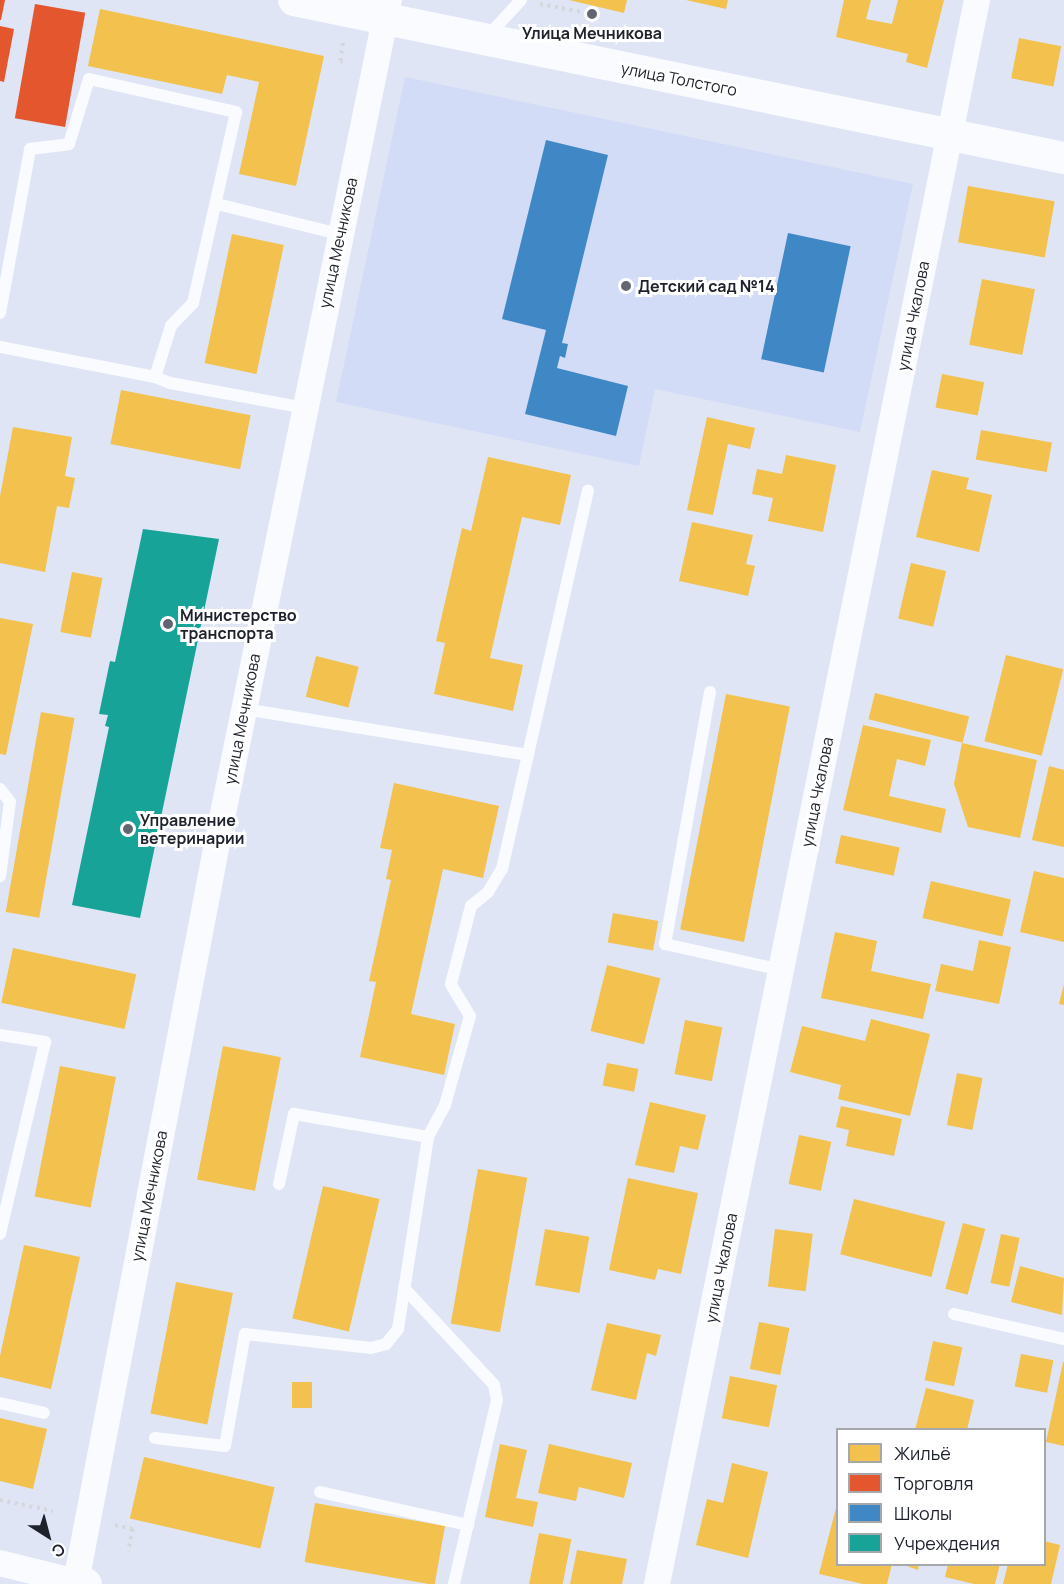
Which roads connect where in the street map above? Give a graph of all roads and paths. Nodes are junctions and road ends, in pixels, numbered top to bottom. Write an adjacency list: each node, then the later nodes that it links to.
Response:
1 (294, 0): 4 (street, улица Толстого)
2 (521, 0): 5 (path); 6 (lane)
3 (977, 0): 9 (street, улица Чкалова)
4 (387, 10): 6 (street, улица Толстого); 12 (street, улица Мечникова)
5 (592, 14)
6 (485, 40): 9 (street, улица Толстого)
7 (343, 43): 8 (path)
8 (351, 63)
9 (950, 134): 10 (street, улица Толстого); 23 (street, улица Чкалова)
10 (1064, 158)
11 (217, 204): 12 (lane); 13 (lane); 15 (lane)
12 (339, 234): 16 (street, улица Мечникова)
13 (0, 313)
14 (0, 347): 15 (lane)
15 (155, 377): 16 (lane)
16 (305, 408): 19 (street, улица Мечникова)
17 (588, 491): 20 (lane)
18 (710, 692): 23 (lane)
19 (244, 709): 20 (lane); 41 (street, улица Мечникова)
20 (528, 755): 25 (lane)
21 (0, 789): 22 (lane)
22 (0, 876)
23 (781, 970): 43 (street, улица Чкалова)
24 (0, 1035): 27 (lane)
25 (428, 1137): 26 (lane); 28 (lane)
26 (279, 1184)
27 (0, 1234)
28 (404, 1288): 33 (lane); 38 (lane)
29 (954, 1314): 30 (lane)
30 (1064, 1339)
31 (0, 1403): 32 (lane)
32 (44, 1413)
33 (155, 1438)
34 (320, 1492): 38 (lane)
35 (0, 1500): 36 (path)
36 (53, 1511)
37 (106, 1523): 39 (path)
38 (468, 1525): 42 (lane)
39 (128, 1551)
40 (0, 1563): 41 (street)
41 (77, 1583)
42 (454, 1584)
43 (657, 1584)

